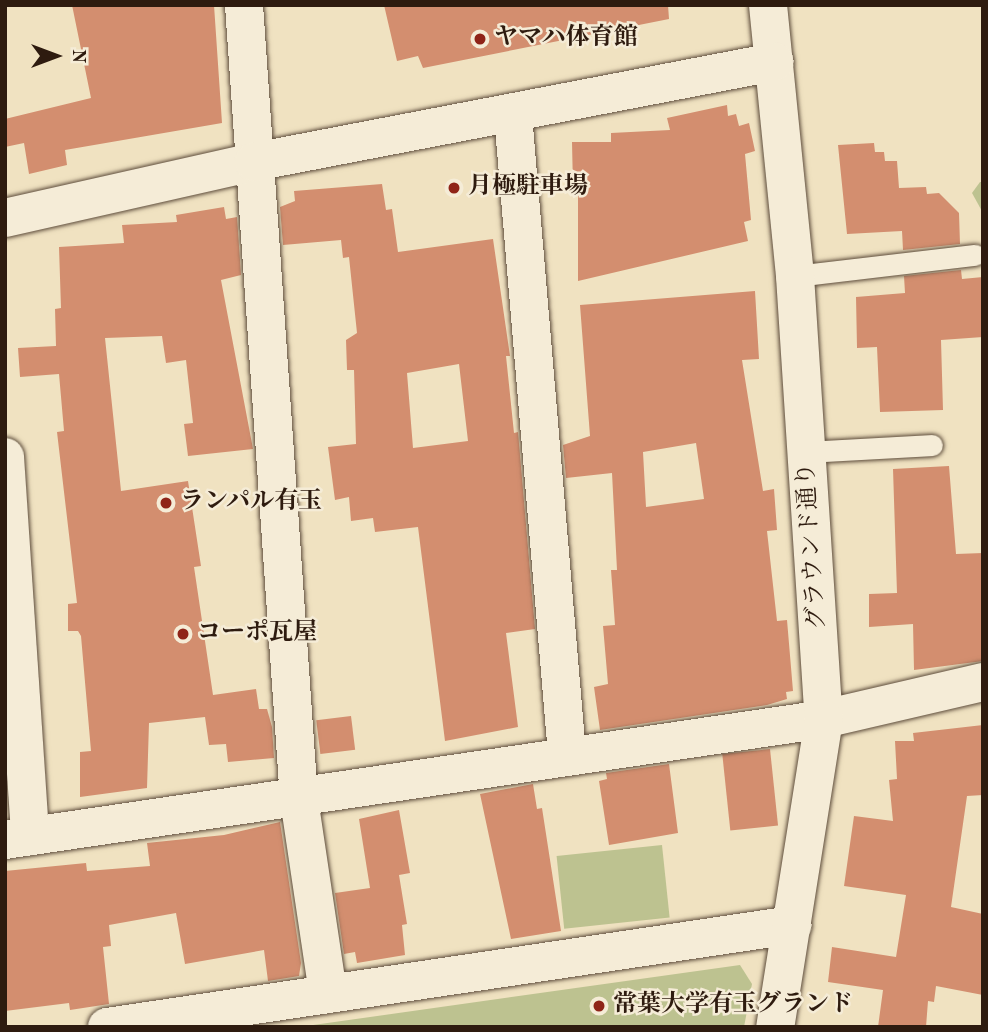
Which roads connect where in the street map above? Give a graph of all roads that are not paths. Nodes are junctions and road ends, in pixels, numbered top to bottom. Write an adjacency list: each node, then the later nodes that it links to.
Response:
1 (244, 5): 5 (street)
2 (768, 5): 3 (street, グラウンド通り)
3 (774, 62): 4 (street); 8 (street, グラウンド通り)
4 (513, 115): 5 (street); 15 (street)
5 (254, 162): 6 (street); 16 (street)
6 (5, 218)
7 (975, 255): 8 (lane)
8 (794, 276): 10 (street, グラウンド通り)
9 (932, 444): 10 (lane)
10 (807, 453): 14 (street, グラウンド通り)
11 (5, 457): 12 (street)
12 (11, 605): 17 (street)
13 (983, 682): 14 (street)
14 (824, 719): 15 (street); 18 (street, グラウンド通り)
15 (568, 754): 16 (street)
16 (299, 799): 17 (street); 19 (street)
17 (18, 838)
18 (792, 925): 19 (street); 21 (street, グラウンド通り)
19 (328, 994): 20 (street)
20 (107, 1027)
21 (775, 1027)

